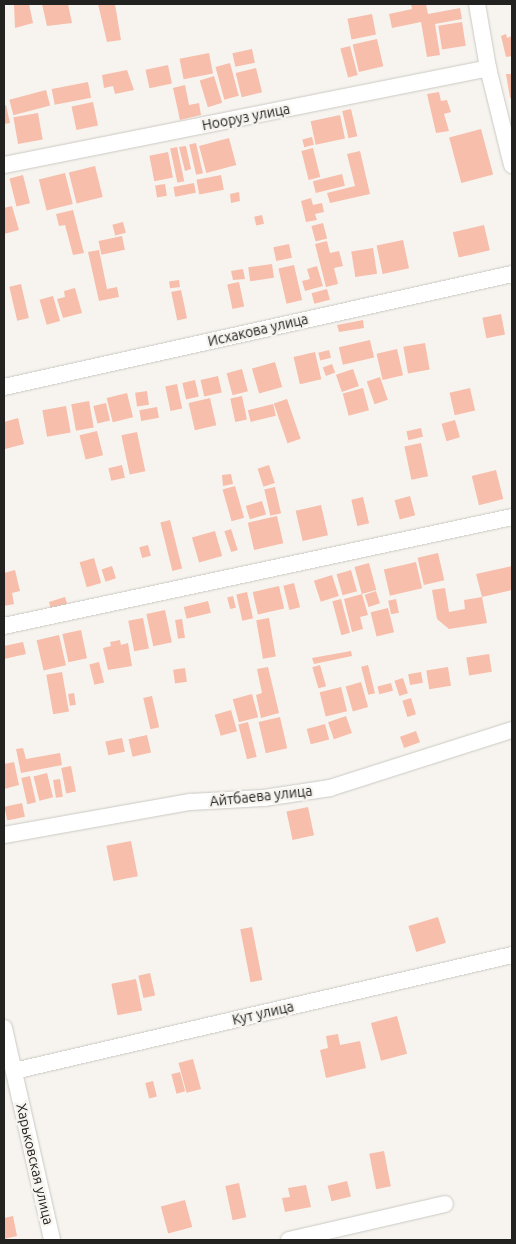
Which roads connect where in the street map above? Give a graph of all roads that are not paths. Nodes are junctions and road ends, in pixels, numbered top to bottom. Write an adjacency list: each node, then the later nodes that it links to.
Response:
1 (477, 4): 2 (street)
2 (488, 68): 3 (street, Нооруз улица); 4 (street)
3 (4, 165)
4 (512, 165)
5 (512, 274): 6 (street, Исхакова улица)
6 (4, 387)
7 (512, 518): 8 (street)
8 (4, 626)
9 (512, 730): 10 (street, Айтбаева улица)
10 (4, 835)
11 (512, 955): 13 (street, Кут улица)
12 (4, 1028): 13 (street, Харьковская улица)
13 (14, 1071): 15 (street, Харьковская улица)
14 (445, 1204): 16 (street)
15 (52, 1240)
16 (289, 1240)

